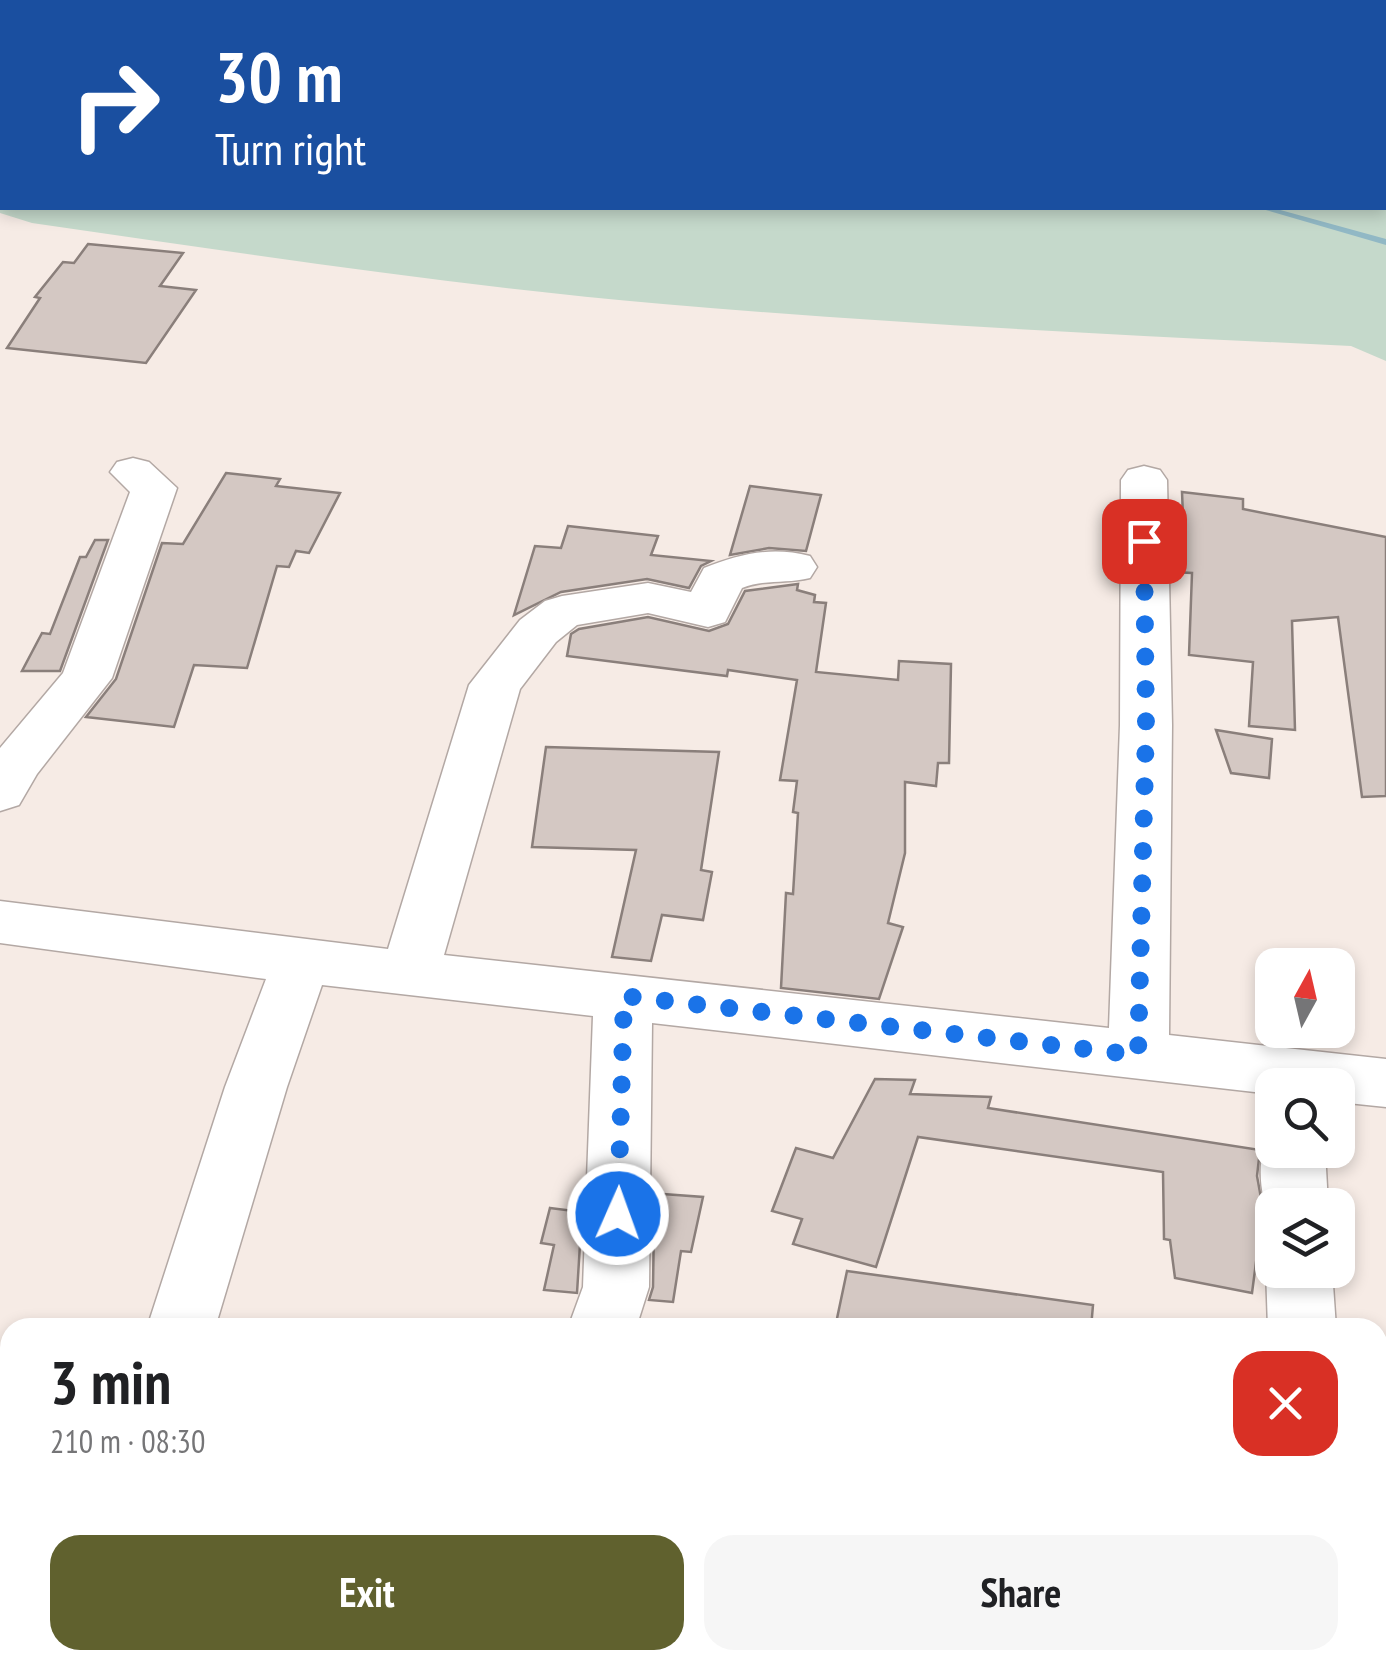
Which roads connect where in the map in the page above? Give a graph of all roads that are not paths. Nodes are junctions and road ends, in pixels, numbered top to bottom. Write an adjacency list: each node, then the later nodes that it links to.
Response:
1 (133, 472): 4 (street)
2 (1144, 480): 9 (street)
3 (793, 567): 7 (street)
4 (0, 792)
5 (0, 922): 6 (street)
6 (302, 960): 7 (street); 14 (street)
7 (410, 973): 8 (street)
8 (624, 996): 9 (street); 15 (street)
9 (1138, 1055): 10 (street)
10 (1255, 1074)
11 (1355, 1082): 12 (street)
12 (1386, 1083)
13 (1300, 1288): 16 (street)
14 (184, 1318)
15 (605, 1318)
16 (1301, 1318)

